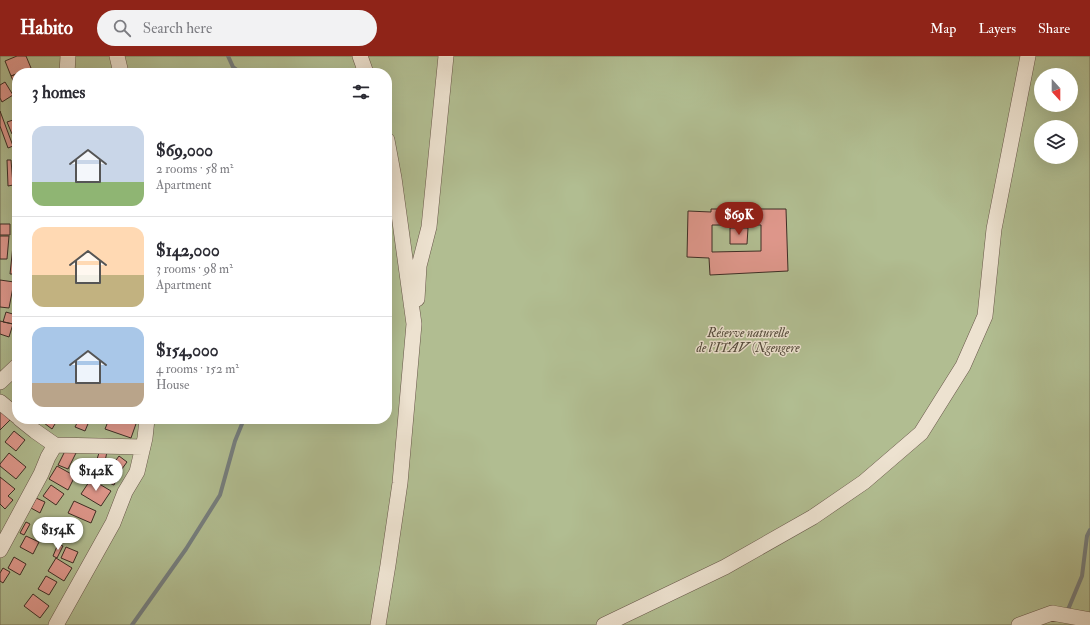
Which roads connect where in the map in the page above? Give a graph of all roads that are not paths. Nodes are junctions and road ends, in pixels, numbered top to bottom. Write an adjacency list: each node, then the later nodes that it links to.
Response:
1 (68, 56): 6 (street)
2 (117, 56): 7 (street)
3 (360, 56): 8 (street)
4 (446, 56): 10 (street)
5 (1028, 56): 21 (street)
6 (67, 68)
7 (120, 68)
8 (364, 68)
9 (392, 167): 10 (street)
10 (414, 324): 20 (street)
11 (0, 402): 12 (street)
12 (12, 412)
13 (27, 424): 15 (street)
14 (146, 424): 16 (street)
15 (55, 445): 16 (street); 17 (street)
16 (143, 447): 19 (street)
17 (0, 550)
18 (1085, 619): 22 (street)
19 (56, 625)
20 (378, 625)
21 (604, 625)
22 (1018, 625)

